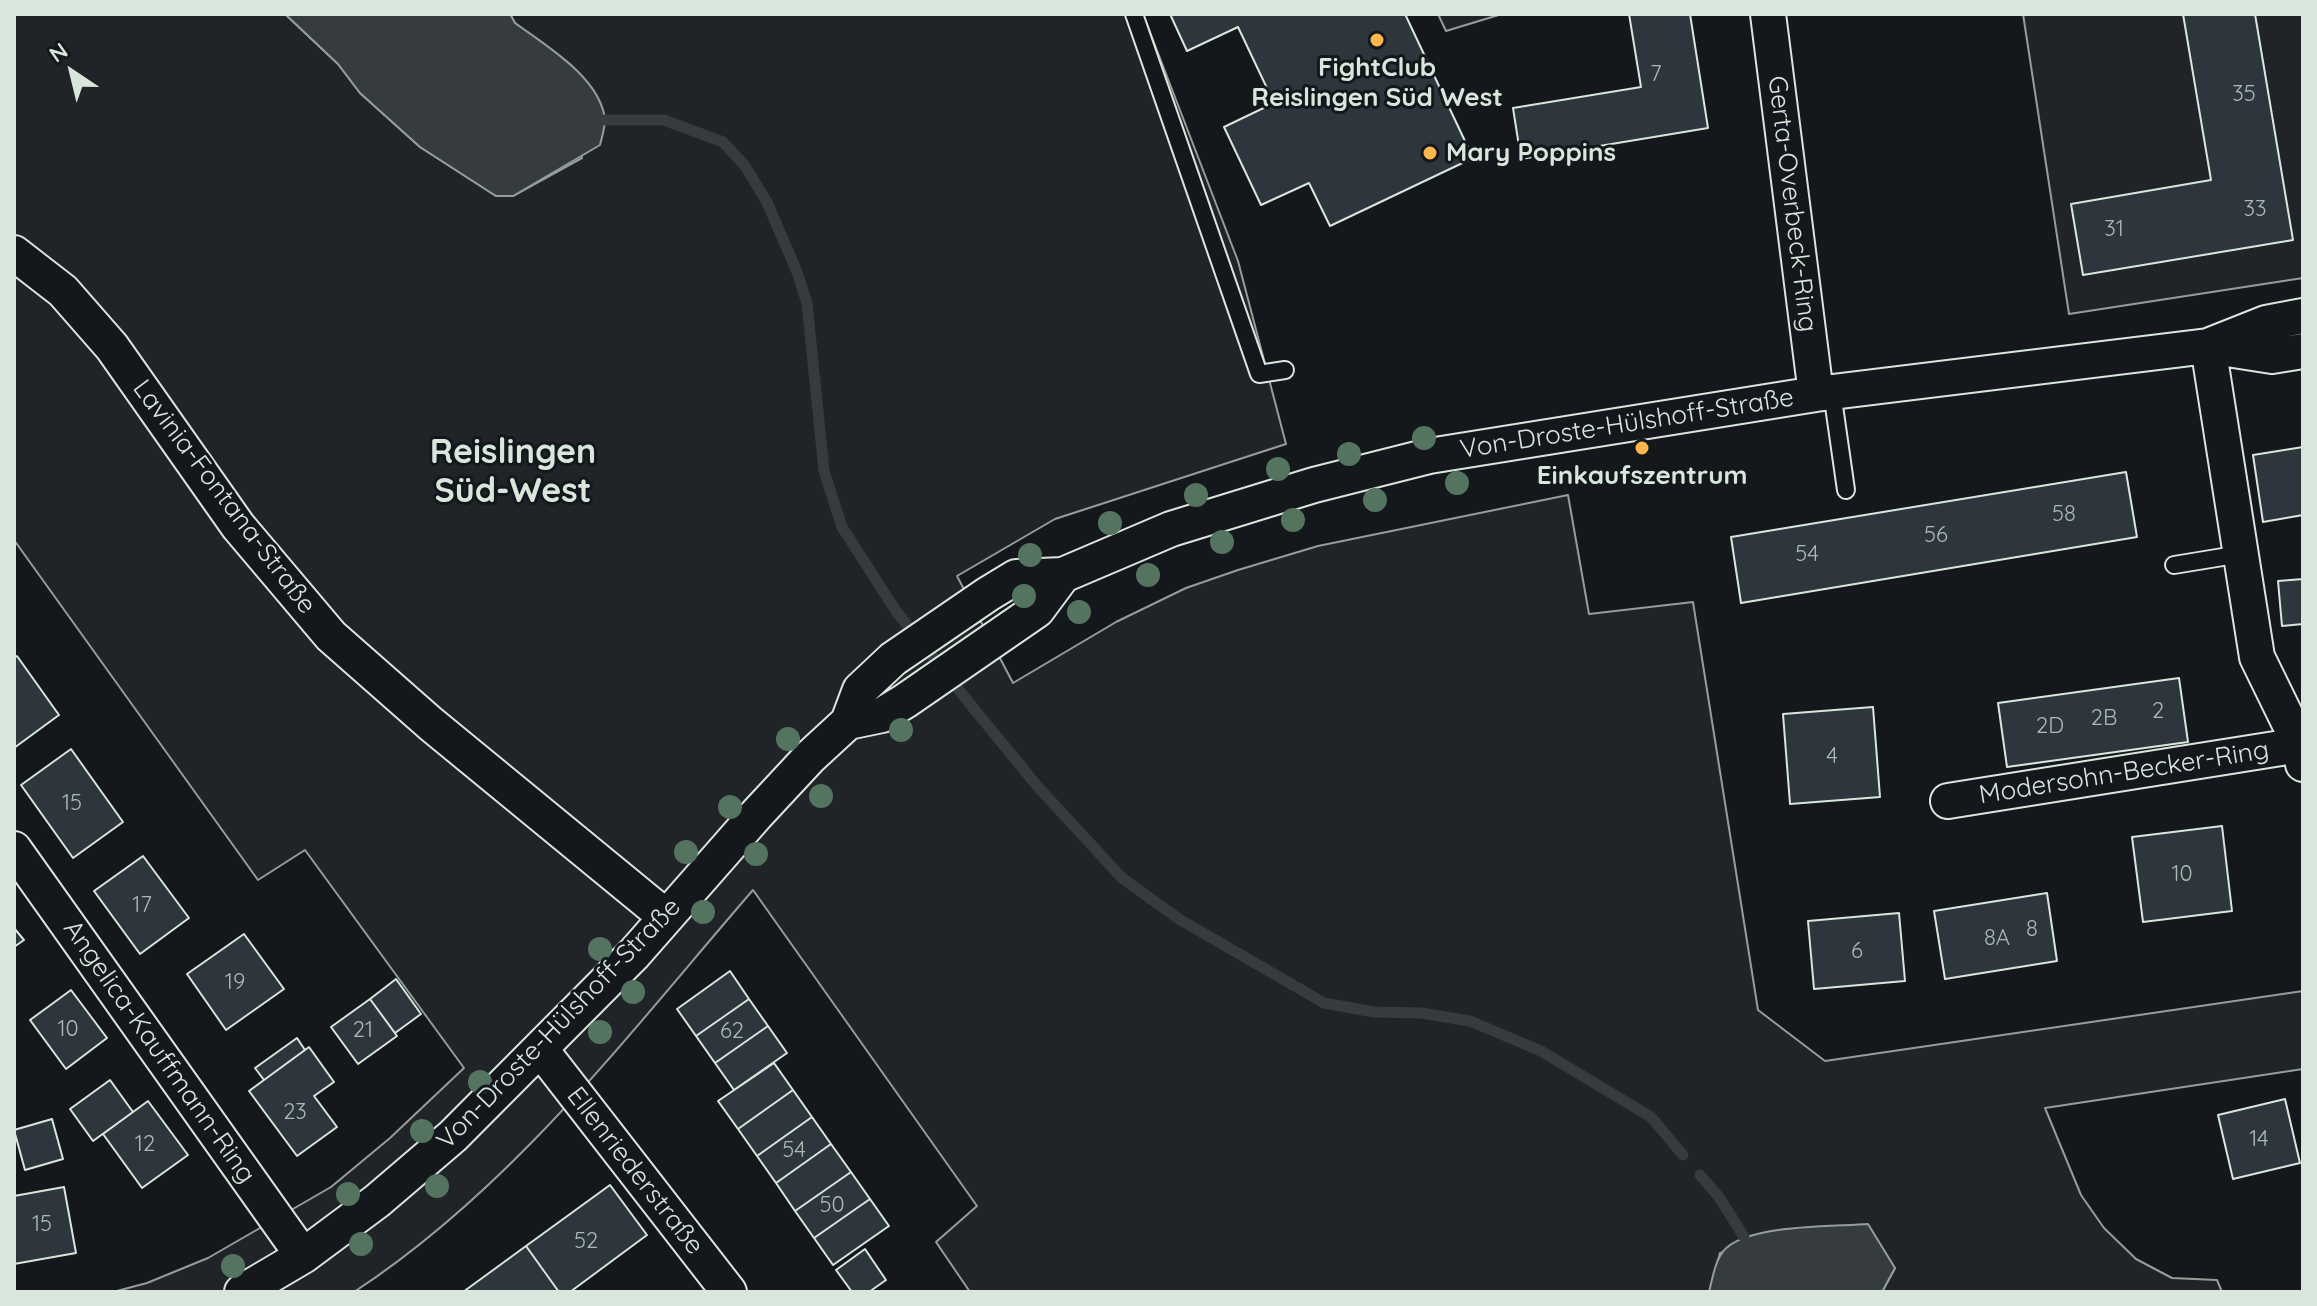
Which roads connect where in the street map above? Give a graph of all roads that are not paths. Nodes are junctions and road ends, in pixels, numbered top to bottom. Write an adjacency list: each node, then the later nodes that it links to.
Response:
1 (1134, 14): 7 (lane)
2 (1768, 14): 8 (street, Gerta-Overbeck-Ring)
3 (14, 253): 17 (street, Lavinia-Fontana-Straße)
4 (2303, 316): 5 (street, Von-Droste-Hülshoff-Straße)
5 (2208, 346): 6 (street, Von-Droste-Hülshoff-Straße); 8 (street, Von-Droste-Hülshoff-Straße); 10 (street, Modersohn-Becker-Ring)
6 (2303, 351)
7 (1285, 370)
8 (1824, 393): 9 (lane); 12 (street, Von-Droste-Hülshoff-Straße)
9 (1846, 490)
10 (2241, 554): 11 (lane); 14 (street, Modersohn-Becker-Ring)
11 (2174, 565)
12 (1063, 575): 13 (street, Von-Droste-Hülshoff-Straße); 13 (street, Von-Droste-Hülshoff-Straße)
13 (848, 722): 17 (street, Von-Droste-Hülshoff-Straße)
14 (2302, 754): 15 (street, Modersohn-Becker-Ring)
15 (1948, 801)
16 (14, 849): 19 (street, Angelica-Kauffmann-Ring)
17 (666, 917): 18 (street, Von-Droste-Hülshoff-Straße)
18 (541, 1050): 19 (street, Von-Droste-Hülshoff-Straße); 21 (street, Ellenriederstraße)
19 (303, 1256): 20 (street, Von-Droste-Hülshoff-Straße)
20 (242, 1292)
21 (729, 1292)

